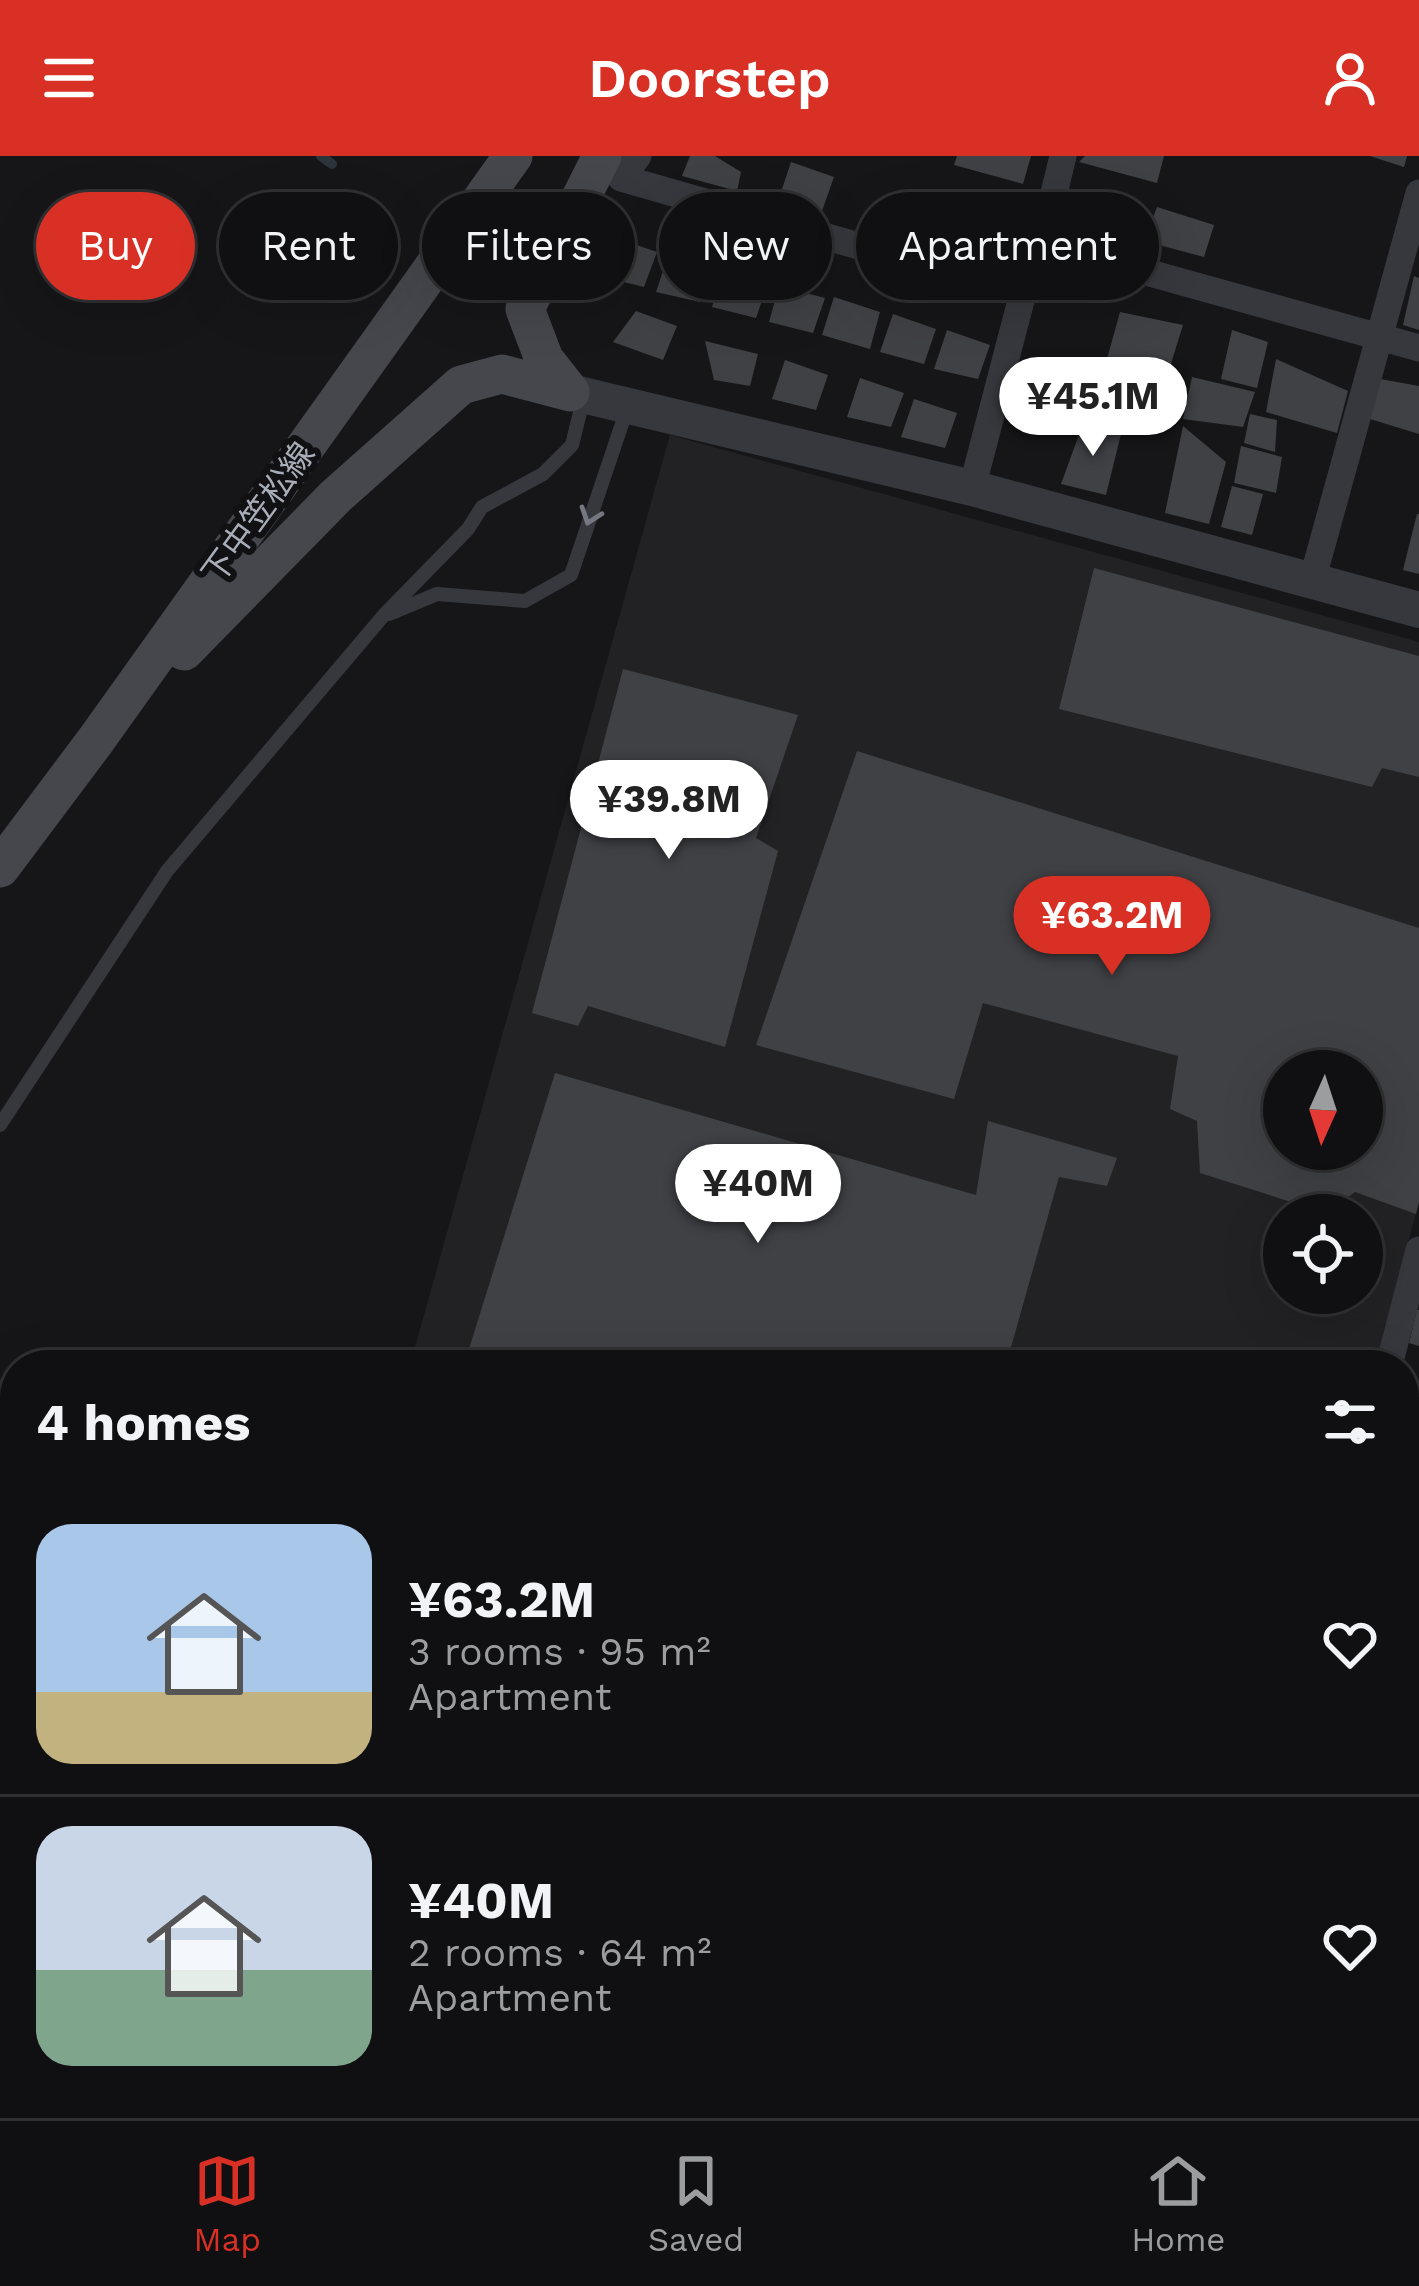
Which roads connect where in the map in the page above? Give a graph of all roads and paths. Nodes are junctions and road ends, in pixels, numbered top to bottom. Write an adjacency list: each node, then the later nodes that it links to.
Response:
1 (513, 156): 18 (main road, 下中笠松線)
2 (602, 156): 12 (main road)
3 (638, 156): 7 (street)
4 (1063, 156): 5 (street)
5 (1054, 192)
6 (1419, 193): 10 (street)
7 (856, 245)
8 (1159, 276): 10 (street)
9 (1021, 300): 14 (street)
10 (1381, 338): 11 (street); 15 (street)
11 (1419, 348)
12 (577, 394): 13 (street); 17 (lane); 18 (main road)
13 (628, 405): 14 (street); 17 (lane, one-way to 17)
14 (972, 488): 15 (street)
15 (1312, 581): 16 (street)
16 (1419, 610)
17 (384, 616): 20 (lane)
18 (96, 740): 19 (main road, 下中笠松線)
19 (0, 868)
20 (0, 1125)
21 (1419, 1250): 22 (street)
22 (1393, 1350)

